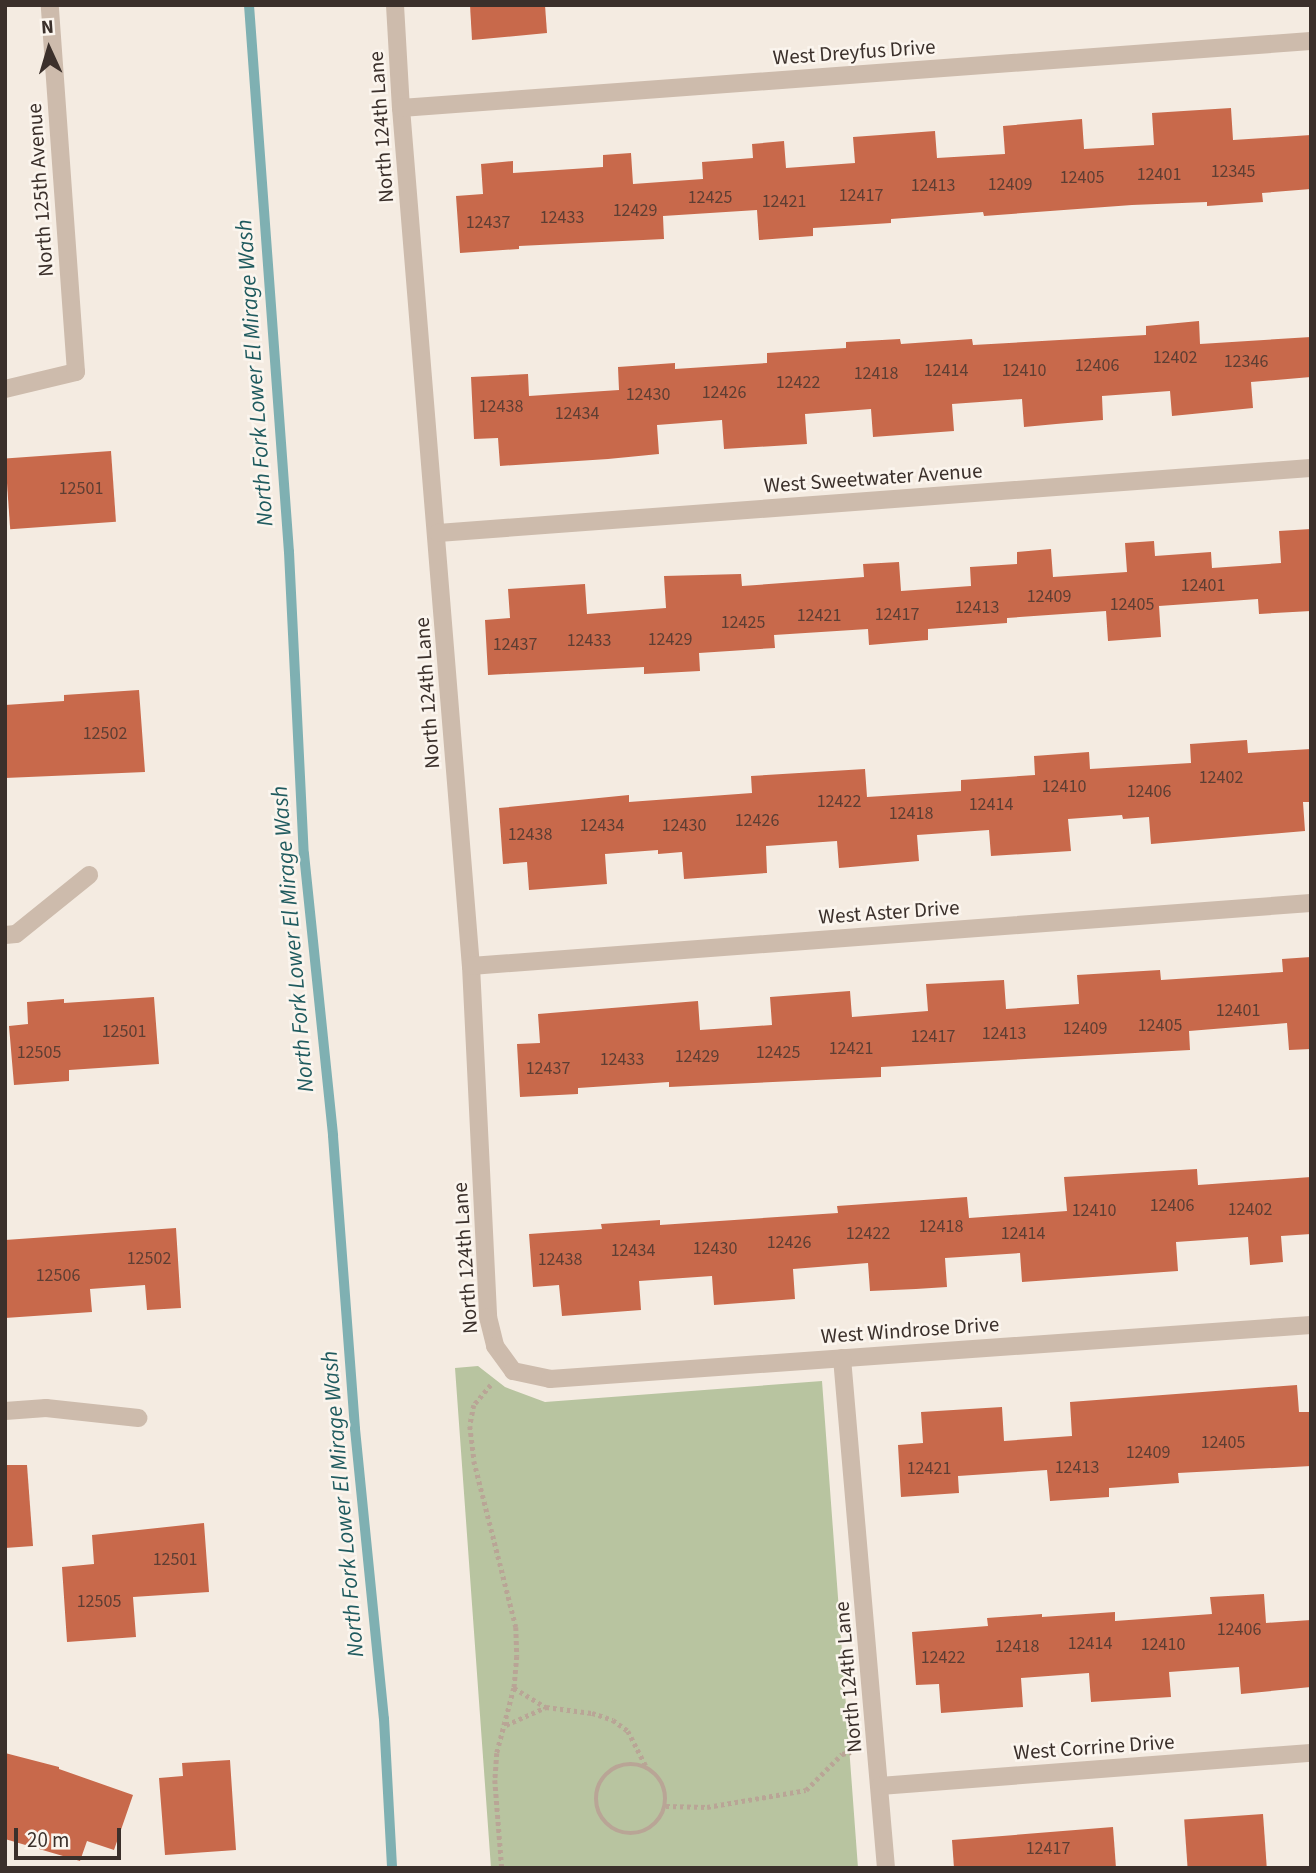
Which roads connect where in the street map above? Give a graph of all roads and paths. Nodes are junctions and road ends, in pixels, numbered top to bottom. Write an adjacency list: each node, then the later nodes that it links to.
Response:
1 (50, 5): 5 (street, North 125th Avenue)
2 (395, 5): 4 (street, North 124th Lane)
3 (1311, 41): 4 (street, West Dreyfus Drive)
4 (401, 108): 7 (street, North 124th Lane)
5 (5, 389)
6 (1311, 468): 7 (street, West Sweetwater Avenue)
7 (438, 533): 11 (street, North 124th Lane)
8 (89, 875): 10 (street)
9 (1311, 903): 11 (street, West Aster Drive)
10 (5, 935)
11 (471, 966): 14 (street, North 124th Lane)
12 (1311, 1325): 13 (street, West Windrose Drive)
13 (842, 1358): 14 (street, West Windrose Drive); 20 (street, North 124th Lane)
14 (513, 1371): 17 (path)
15 (5, 1411): 16 (street)
16 (138, 1418)
17 (514, 1688): 18 (path); 19 (path)
18 (546, 1707): 19 (path); 22 (path)
19 (505, 1725): 25 (path)
20 (877, 1749): 23 (street, North 124th Lane); 24 (path)
21 (1311, 1753): 23 (street, West Corrine Drive)
22 (647, 1768): 24 (path); 24 (path)
23 (880, 1786): 26 (street, North 124th Lane)
24 (666, 1806)
25 (502, 1868)
26 (886, 1868)

